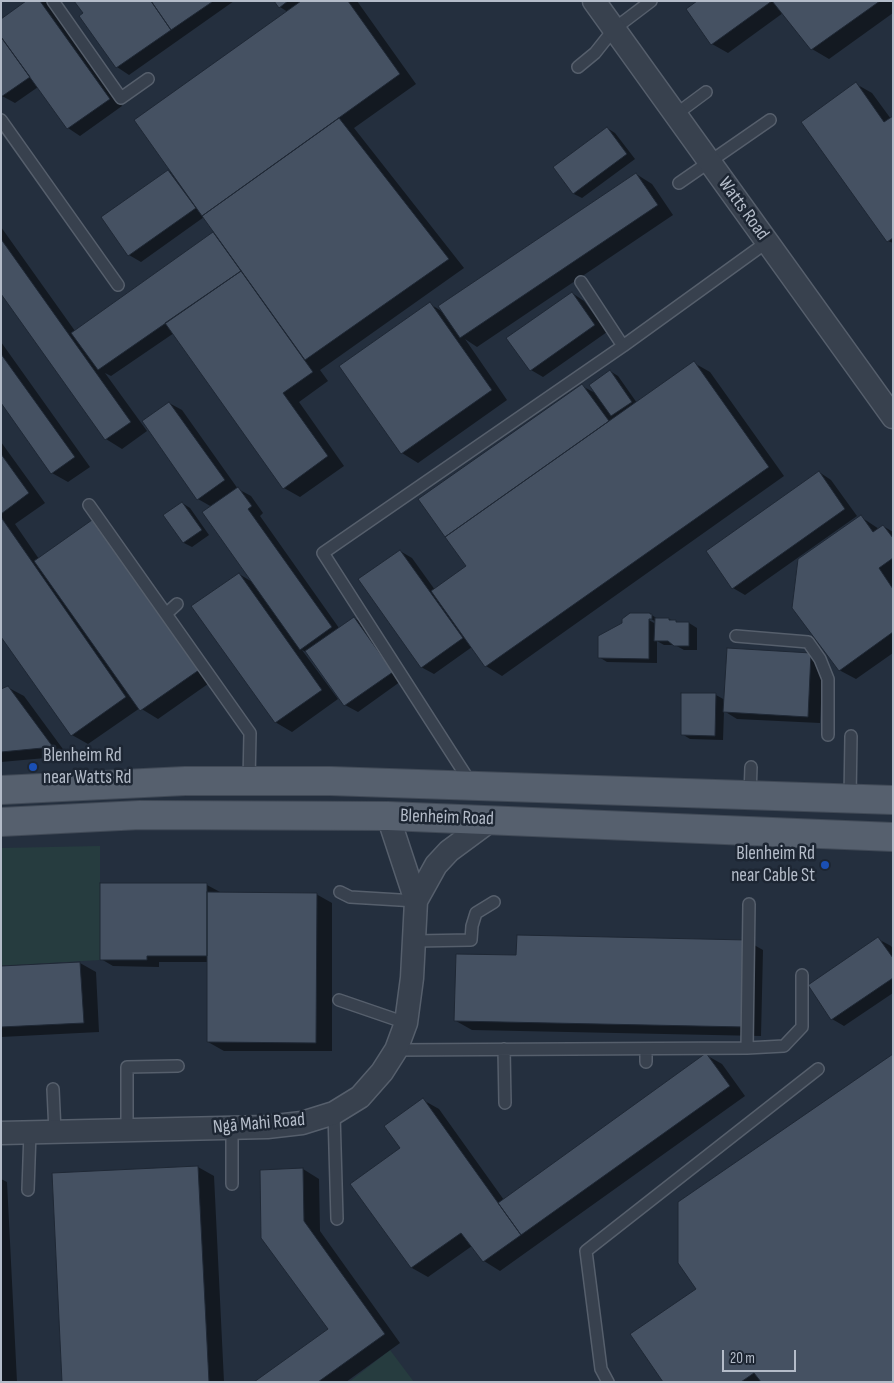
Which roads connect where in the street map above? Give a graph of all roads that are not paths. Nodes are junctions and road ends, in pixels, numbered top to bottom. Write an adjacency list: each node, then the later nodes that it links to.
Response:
1 (53, 1): 6 (lane)
2 (594, 1): 4 (street, Watts Road)
3 (651, 1): 4 (lane)
4 (614, 29): 5 (lane); 8 (street, Watts Road)
5 (578, 67)
6 (148, 79)
7 (706, 92): 8 (lane)
8 (675, 115): 11 (street, Watts Road)
9 (1, 120): 15 (lane)
10 (770, 120): 11 (lane)
11 (709, 162): 12 (lane); 13 (street, Watts Road)
12 (679, 183)
13 (767, 242): 16 (lane); 17 (street, Watts Road)
14 (581, 282): 16 (lane)
15 (118, 285)
16 (624, 346): 27 (lane)
17 (893, 417)
18 (89, 505): 20 (lane)
19 (177, 604): 20 (lane)
20 (166, 614): 25 (lane)
21 (736, 636): 22 (lane)
22 (828, 735)
23 (851, 736): 30 (lane)
24 (751, 767): 29 (lane)
25 (249, 781): 26 (main road, Blenheim Road); 27 (main road, Blenheim Road)
26 (93, 785): 28 (main road, Blenheim Road); 33 (main road)
27 (473, 786): 29 (main road, Blenheim Road)
28 (1, 790)
29 (750, 795): 30 (main road, Blenheim Road)
30 (850, 799): 31 (main road, Blenheim Road)
31 (893, 800)
32 (388, 816): 33 (main road, Blenheim Road); 34 (main road, Blenheim Road); 38 (street, Ngā Mahi Road)
33 (93, 818): 35 (main road, Blenheim Road)
34 (490, 820): 36 (main road, Blenheim Road); 38 (street, Ngā Mahi Road)
35 (1, 822)
36 (893, 837)
37 (340, 892): 38 (lane)
38 (416, 901): 41 (street, Ngā Mahi Road)
39 (494, 902): 41 (lane)
40 (749, 904): 46 (lane)
41 (415, 941): 44 (street, Ngā Mahi Road)
42 (802, 975): 46 (lane)
43 (339, 1000): 44 (lane)
44 (406, 1023): 48 (street, Ngā Mahi Road)
45 (646, 1048): 46 (lane); 47 (lane); 49 (lane)
46 (747, 1048)
47 (504, 1049): 48 (lane); 53 (lane)
48 (396, 1050): 54 (street, Ngā Mahi Road)
49 (646, 1062)
50 (178, 1066): 56 (lane)
51 (818, 1069): 63 (lane)
52 (53, 1090): 58 (lane)
53 (504, 1103)
54 (334, 1113): 55 (street, Ngā Mahi Road); 62 (lane)
55 (232, 1128): 56 (street, Ngā Mahi Road); 60 (lane)
56 (127, 1130): 58 (street, Ngā Mahi Road)
57 (30, 1132): 58 (street, Ngā Mahi Road); 59 (street, Ngā Mahi Road); 61 (lane)
58 (55, 1132)
59 (1, 1133)
60 (232, 1184)
61 (28, 1190)
62 (337, 1219)
63 (608, 1382)

